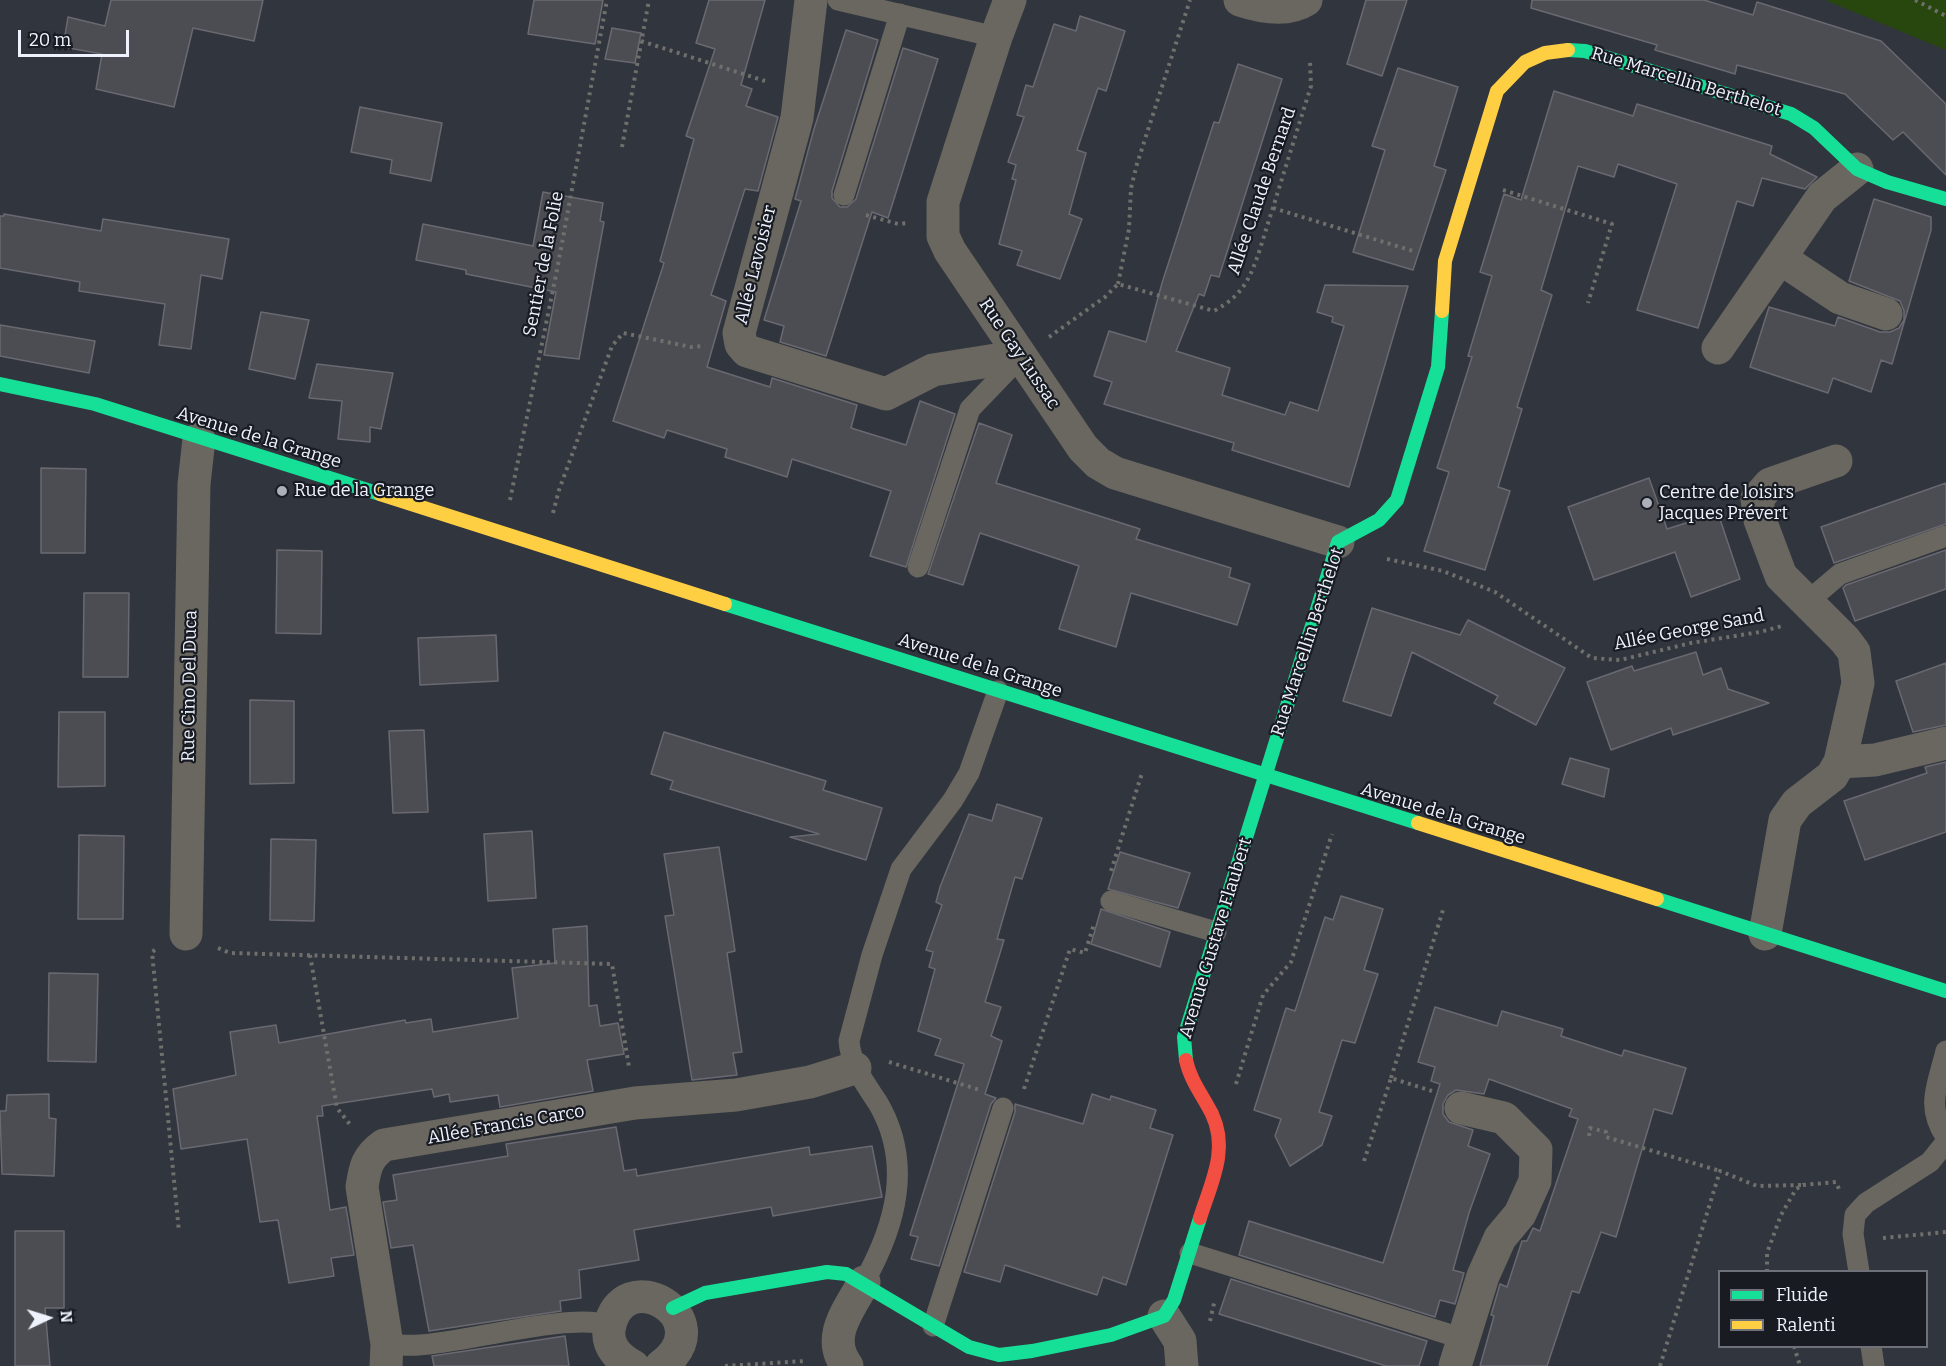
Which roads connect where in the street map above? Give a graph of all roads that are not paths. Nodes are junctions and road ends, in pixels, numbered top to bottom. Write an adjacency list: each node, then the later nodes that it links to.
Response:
1 (811, 0): 14 (street, Allée Lavoisier)
2 (838, 0): 6 (lane)
3 (1010, 0): 7 (street, Rue Gay Lussac)
4 (1240, 0): 5 (street)
5 (1306, 0)
6 (900, 14): 7 (lane); 9 (lane)
7 (996, 37): 14 (street, Rue Gay Lussac)
8 (1857, 169): 10 (street, Rue Marcellin Berthelot); 11 (street); 19 (street, Rue Marcellin Berthelot)
9 (844, 195)
10 (1946, 199)
11 (1780, 258): 12 (street); 13 (street)
12 (1886, 314)
13 (1718, 348)
14 (1021, 356): 19 (street, Rue Gay Lussac); 20 (lane)
15 (0, 384): 16 (street, Avenue de la Grange)
16 (199, 438): 22 (street, Avenue de la Grange); 28 (street, Rue Cino Del Duca)
17 (1836, 461): 21 (street)
18 (1946, 536): 21 (lane)
19 (1338, 542): 25 (street, Rue Marcellin Berthelot)
20 (918, 567)
21 (1814, 608): 24 (street)
22 (998, 691): 25 (street, Avenue de la Grange); 32 (lane)
23 (1946, 743): 24 (street)
24 (1840, 762): 29 (street)
25 (1264, 776): 27 (street, Avenue Gustave Flaubert); 29 (street, Avenue de la Grange)
26 (1111, 901): 27 (lane)
27 (1216, 932): 37 (street, Avenue Gustave Flaubert)
28 (186, 934)
29 (1765, 934): 30 (street, Avenue de la Grange)
30 (1946, 991)
31 (1946, 1051): 35 (lane)
32 (853, 1062): 39 (lane); 46 (street, Allée Francis Carco)
33 (1003, 1108): 43 (lane)
34 (1463, 1108): 45 (street)
35 (1946, 1137)
36 (1946, 1142): 38 (lane)
37 (1190, 1253): 41 (street, Avenue Gustave Flaubert); 45 (lane)
38 (1859, 1270)
39 (864, 1282): 40 (street); 43 (street); 49 (street)
40 (673, 1308): 42 (street); 48 (street)
41 (1164, 1316): 43 (street); 50 (street)
42 (610, 1326): 46 (lane); 47 (street)
43 (933, 1326)
44 (1870, 1348): 51 (lane)
45 (1459, 1352)
46 (387, 1355)
47 (633, 1366)
48 (661, 1366)
49 (847, 1366)
50 (1182, 1366)
51 (1874, 1366)

